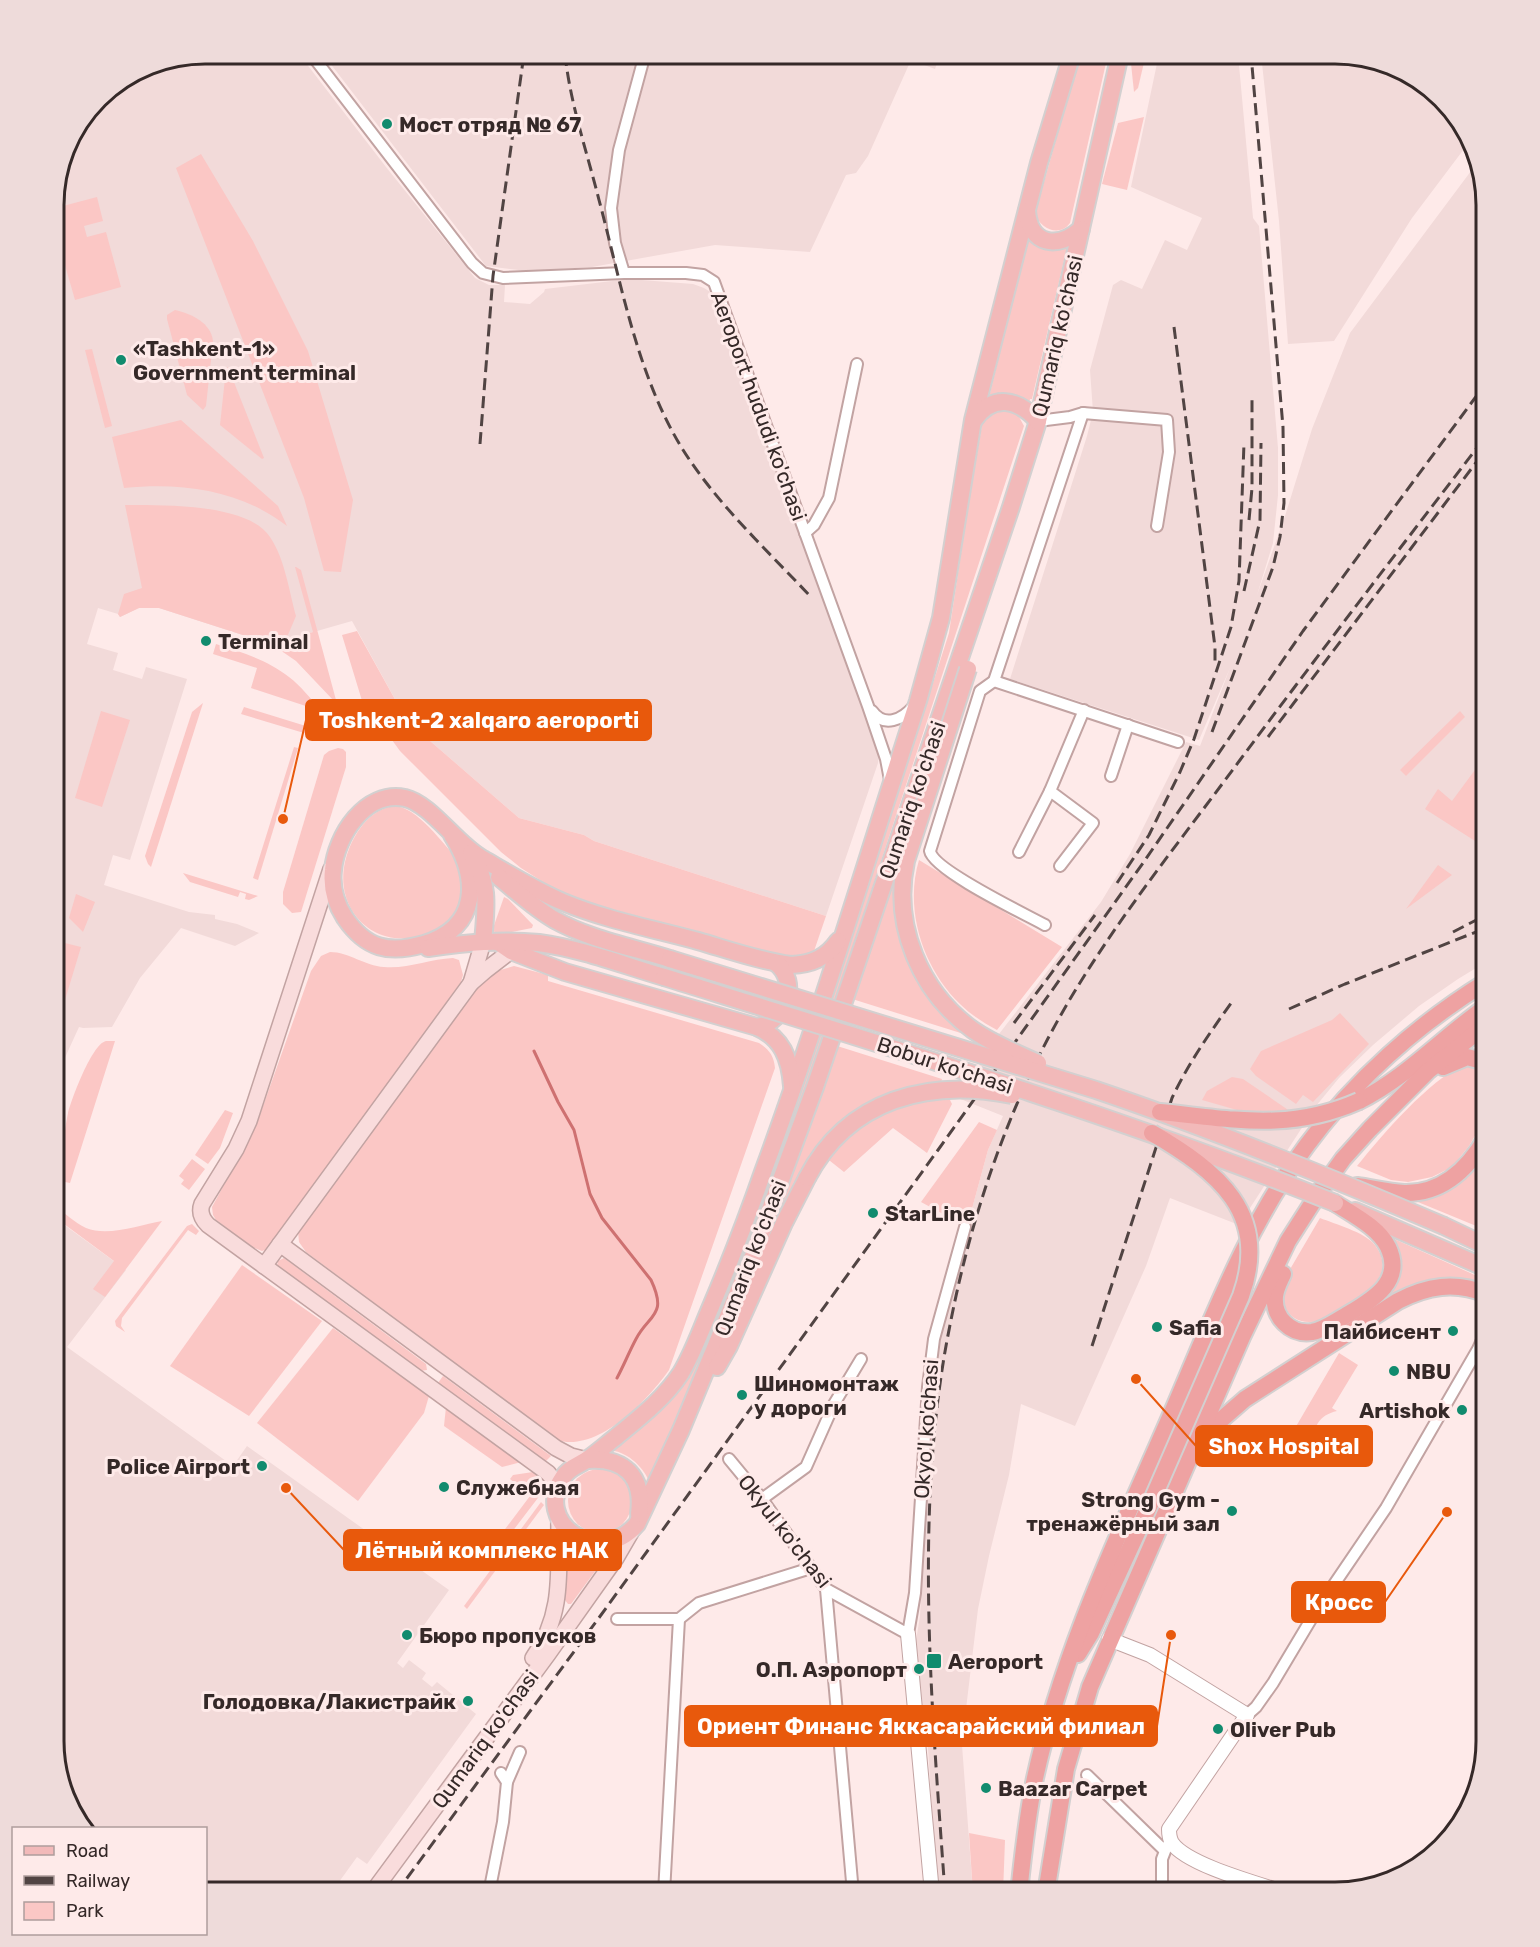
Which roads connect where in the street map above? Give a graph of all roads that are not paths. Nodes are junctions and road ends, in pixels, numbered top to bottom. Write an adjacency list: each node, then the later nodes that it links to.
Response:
1 (319, 65): 7 (street, Aeroport hududi ko'chasi)
2 (642, 65): 7 (street)
3 (1069, 65): 5 (main road, Qumariq ko'chasi)
4 (1118, 65): 6 (main road, Qumariq ko'chasi)
5 (1027, 207): 6 (main road); 11 (main road, Qumariq ko'chasi)
6 (1081, 229): 12 (main road, Qumariq ko'chasi)
7 (624, 273): 16 (street, Aeroport hududi ko'chasi)
8 (857, 364): 16 (street)
9 (1083, 413): 10 (street); 13 (street); 15 (street)
10 (1070, 417): 12 (street); 13 (street)
11 (973, 420): 12 (main road); 18 (main road, Qumariq ko'chasi)
12 (1038, 421): 14 (main road, Qumariq ko'chasi)
13 (1076, 434): 17 (street)
14 (1011, 507): 42 (main road, bridge); 62 (main road, Qumariq ko'chasi)
15 (1157, 526)
16 (805, 533): 19 (street, Aeroport hududi ko'chasi)
17 (994, 681): 20 (street); 31 (street)
18 (918, 701): 19 (street); 24 (main road, Qumariq ko'chasi)
19 (868, 706): 24 (street, Aeroport hududi ko'chasi)
20 (1084, 710): 21 (street); 25 (street)
21 (1128, 725): 22 (street); 23 (street)
22 (1178, 742)
23 (1111, 776)
24 (890, 786): 32 (main road, Qumariq ko'chasi)
25 (1050, 791): 27 (street); 30 (street)
26 (452, 835): 28 (main road); 29 (main road); 34 (main road)
27 (1019, 852)
28 (336, 853): 34 (main road); 56 (main road)
29 (471, 853): 33 (main road); 35 (main road); 42 (main road, Bobur ko'chasi, bridge)
30 (1060, 866)
31 (1045, 925)
32 (844, 932): 35 (main road); 43 (main road, Qumariq ko'chasi)
33 (504, 944): 34 (main road, Bobur ko'chasi); 36 (main road); 36 (main road); 39 (main road); 45 (main road, Bobur ko'chasi, bridge)
34 (386, 949)
35 (776, 963): 39 (main road)
36 (471, 983): 54 (main road)
37 (1476, 989): 74 (highway)
38 (1476, 1014): 46 (highway, bridge)
39 (757, 1027): 43 (main road)
40 (1476, 1033): 44 (highway)
41 (1476, 1059): 44 (highway)
42 (1096, 1090): 46 (main road, Bobur ko'chasi, bridge)
43 (792, 1093): 64 (main road, Qumariq ko'chasi)
44 (1392, 1106): 50 (highway)
45 (1087, 1111): 47 (main road, Bobur ko'chasi, bridge); 62 (main road, bridge)
46 (1160, 1112): 49 (main road, Bobur ko'chasi, bridge)
47 (1152, 1133): 51 (main road, Bobur ko'chasi, bridge); 74 (highway, bridge)
48 (1476, 1156): 49 (highway, bridge)
49 (1344, 1184): 53 (main road, Bobur ko'chasi, bridge)
50 (1320, 1191): 51 (highway); 65 (highway)
51 (1335, 1203): 55 (main road, Bobur ko'chasi)
52 (965, 1227): 75 (street, Okyo'l ko'chasi)
53 (1476, 1241)
54 (280, 1244): 56 (main road); 60 (main road)
55 (1476, 1263)
56 (264, 1266): 61 (main road)
57 (1476, 1292): 65 (highway)
58 (1476, 1352): 77 (street)
59 (861, 1359): 67 (street)
60 (442, 1364): 61 (main road); 64 (main road)
61 (427, 1385): 66 (main road)
62 (681, 1430): 69 (main road, Qumariq ko'chasi)
63 (729, 1459): 67 (street, Okyul ko'chasi)
64 (587, 1460): 66 (main road, Qumariq ko'chasi); 69 (main road, Qumariq ko'chasi)
65 (1185, 1465): 76 (highway)
66 (556, 1495): 68 (main road, Qumariq ko'chasi)
67 (762, 1499): 70 (street, Okyul ko'chasi)
68 (560, 1517): 69 (main road); 81 (main road, Qumariq ko'chasi)
69 (637, 1524): 82 (main road, Qumariq ko'chasi)
70 (811, 1568): 71 (street, Okyul ko'chasi); 73 (street)
71 (826, 1589): 75 (street, Okyul ko'chasi); 85 (street)
72 (617, 1619): 73 (street)
73 (679, 1619): 84 (street)
74 (1086, 1631): 76 (highway); 87 (highway)
75 (908, 1634): 86 (street)
76 (1109, 1639): 77 (street); 88 (highway)
77 (1247, 1715): 80 (street)
78 (520, 1752): 83 (street)
79 (1087, 1775): 80 (street)
80 (1169, 1845): 89 (street); 90 (street)
81 (371, 1882)
82 (380, 1882)
83 (491, 1882)
84 (665, 1882)
85 (852, 1882)
86 (931, 1882)
87 (1020, 1882)
88 (1048, 1882)
89 (1164, 1882)
90 (1256, 1882)

